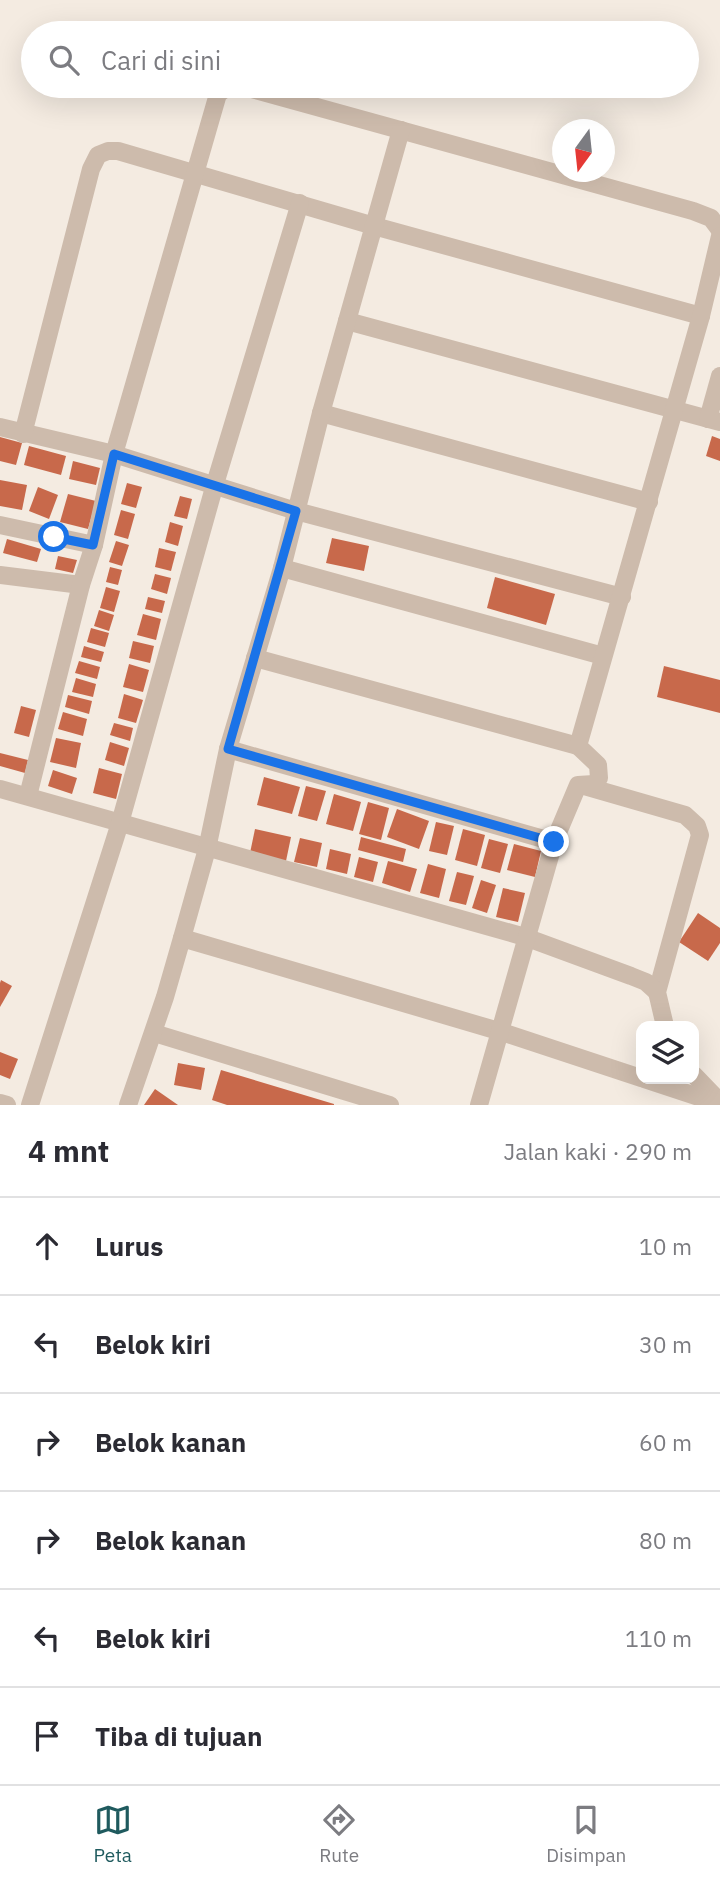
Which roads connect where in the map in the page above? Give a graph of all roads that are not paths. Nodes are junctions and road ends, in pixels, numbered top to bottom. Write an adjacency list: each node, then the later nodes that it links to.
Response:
1 (217, 98): 4 (street)
2 (285, 98): 3 (street)
3 (401, 130): 6 (street); 7 (street)
4 (196, 173): 5 (street); 16 (street); 17 (street)
5 (300, 203): 6 (street); 18 (street)
6 (374, 226): 9 (street); 10 (street)
7 (720, 230)
8 (720, 236): 9 (street)
9 (701, 316): 12 (street)
10 (347, 321): 12 (street); 13 (street)
11 (720, 376): 14 (street)
12 (673, 410): 14 (street); 19 (street)
13 (320, 413): 19 (street); 20 (street)
14 (714, 421)
15 (0, 427): 16 (street)
16 (23, 434): 17 (street)
17 (114, 454): 18 (street); 22 (street)
18 (215, 484): 20 (street); 34 (street)
19 (649, 502): 26 (street)
20 (296, 511): 23 (street); 26 (street)
21 (0, 526): 22 (street)
22 (93, 545): 25 (street)
23 (282, 568): 27 (street); 28 (street)
24 (0, 575): 25 (street)
25 (81, 585): 33 (street)
26 (622, 597): 27 (street)
27 (603, 656): 29 (street)
28 (256, 658): 29 (street); 30 (street)
29 (578, 746): 31 (street)
30 (228, 749): 35 (street); 36 (street)
31 (578, 785): 35 (street); 39 (street)
32 (0, 789): 33 (street)
33 (28, 796): 34 (street)
34 (120, 823): 36 (street); 49 (street)
35 (554, 842): 37 (street)
36 (207, 849): 37 (street); 38 (street)
37 (526, 937): 39 (street); 41 (street)
38 (182, 938): 41 (street); 42 (street)
39 (657, 992): 40 (street)
40 (665, 1021)
41 (502, 1032): 43 (street); 52 (street)
42 (154, 1033): 50 (street); 51 (street)
43 (636, 1076)
44 (699, 1080): 47 (street)
45 (661, 1084): 47 (street)
46 (0, 1103): 48 (street)
47 (720, 1103)
48 (8, 1105)
49 (30, 1105)
50 (128, 1105)
51 (390, 1105)
52 (479, 1105)

